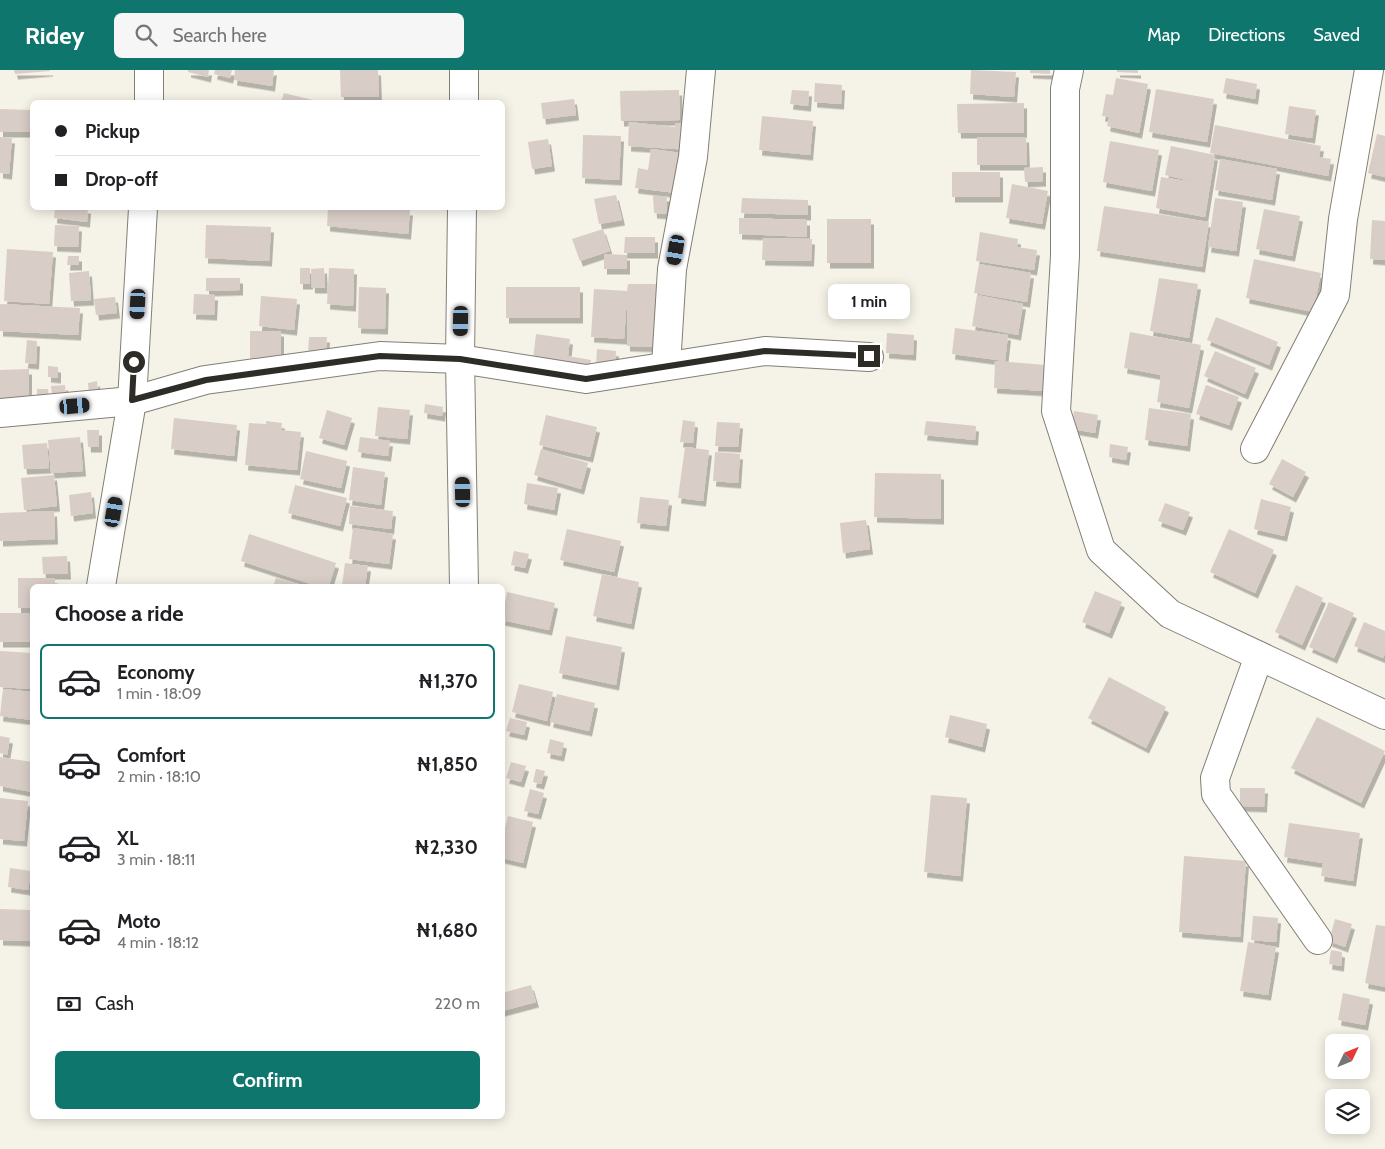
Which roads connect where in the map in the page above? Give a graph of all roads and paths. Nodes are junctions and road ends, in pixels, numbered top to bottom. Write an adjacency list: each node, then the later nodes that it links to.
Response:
1 (149, 70): 6 (street)
2 (464, 70): 7 (street)
3 (701, 70): 12 (street)
4 (1069, 70): 18 (street)
5 (1369, 70): 15 (street)
6 (149, 100)
7 (464, 100)
8 (143, 210): 13 (street)
9 (462, 210): 11 (street)
10 (869, 356): 12 (street)
11 (460, 359): 12 (street); 13 (street); 17 (street)
12 (666, 366)
13 (132, 400): 14 (street); 16 (street)
14 (0, 413)
15 (1255, 449)
16 (101, 584)
17 (464, 584)
18 (1259, 656): 19 (street); 20 (street)
19 (1385, 715)
20 (1318, 940)

